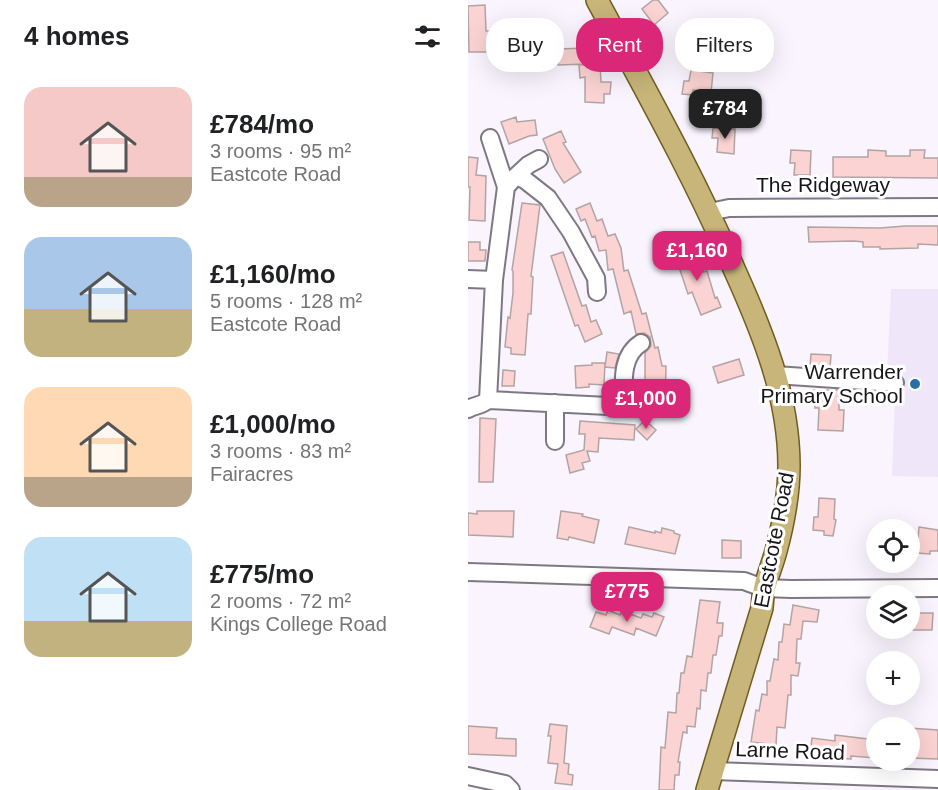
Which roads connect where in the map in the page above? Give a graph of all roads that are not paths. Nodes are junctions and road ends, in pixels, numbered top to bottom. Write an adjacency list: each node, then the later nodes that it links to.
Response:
1 (597, 0): 6 (main road, Eastcote Road)
2 (490, 138): 4 (street)
3 (539, 159): 4 (street)
4 (510, 183): 8 (street); 9 (street)
5 (938, 207): 6 (street, The Ridgeway)
6 (710, 212): 11 (main road, Eastcote Road)
7 (468, 279): 8 (street)
8 (494, 280): 13 (street)
9 (597, 292)
10 (641, 343): 14 (street)
11 (775, 375): 12 (street); 18 (main road, Eastcote Road)
12 (894, 383)
13 (488, 400): 14 (street); 15 (street)
14 (555, 403): 16 (street)
15 (468, 409)
16 (555, 441)
17 (468, 572): 18 (street)
18 (763, 588): 19 (street); 22 (main road, Eastcote Road)
19 (938, 588)
20 (468, 776): 23 (street)
21 (938, 779): 22 (street, Larne Road)
22 (710, 780)
23 (511, 790)

